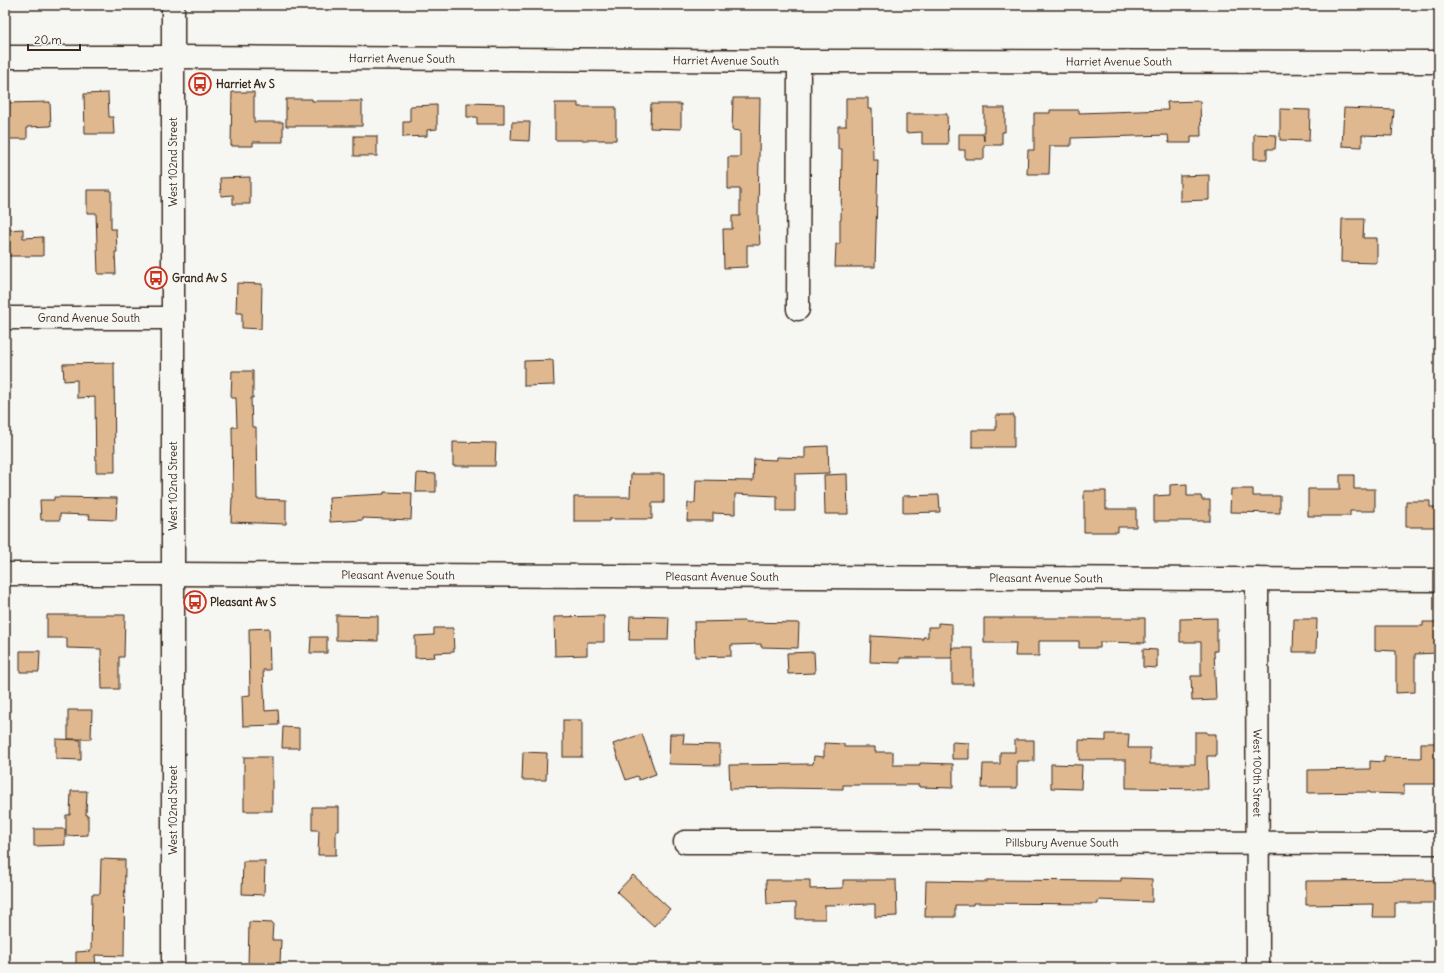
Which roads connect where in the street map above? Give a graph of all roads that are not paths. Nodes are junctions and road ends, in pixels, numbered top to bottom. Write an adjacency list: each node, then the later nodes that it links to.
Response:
1 (173, 5): 2 (street, West 102nd Street)
2 (173, 57): 3 (street, Harriet Avenue South); 4 (street, Harriet Avenue South); 8 (street, West 102nd Street)
3 (5, 58)
4 (799, 61): 5 (street, Harriet Avenue South); 6 (street)
5 (1439, 62)
6 (798, 309)
7 (5, 318): 8 (street, Grand Avenue South)
8 (172, 318): 10 (street, West 102nd Street)
9 (5, 574): 10 (street, Pleasant Avenue South)
10 (172, 574): 11 (street, Pleasant Avenue South); 16 (street, West 102nd Street)
11 (1257, 578): 12 (street, Pleasant Avenue South); 14 (street, West 100th Street)
12 (1439, 580)
13 (685, 842): 14 (street, Pillsbury Avenue South)
14 (1257, 842): 15 (street, Pillsbury Avenue South); 17 (street, West 100th Street)
15 (1439, 843)
16 (172, 968)
17 (1258, 968)

